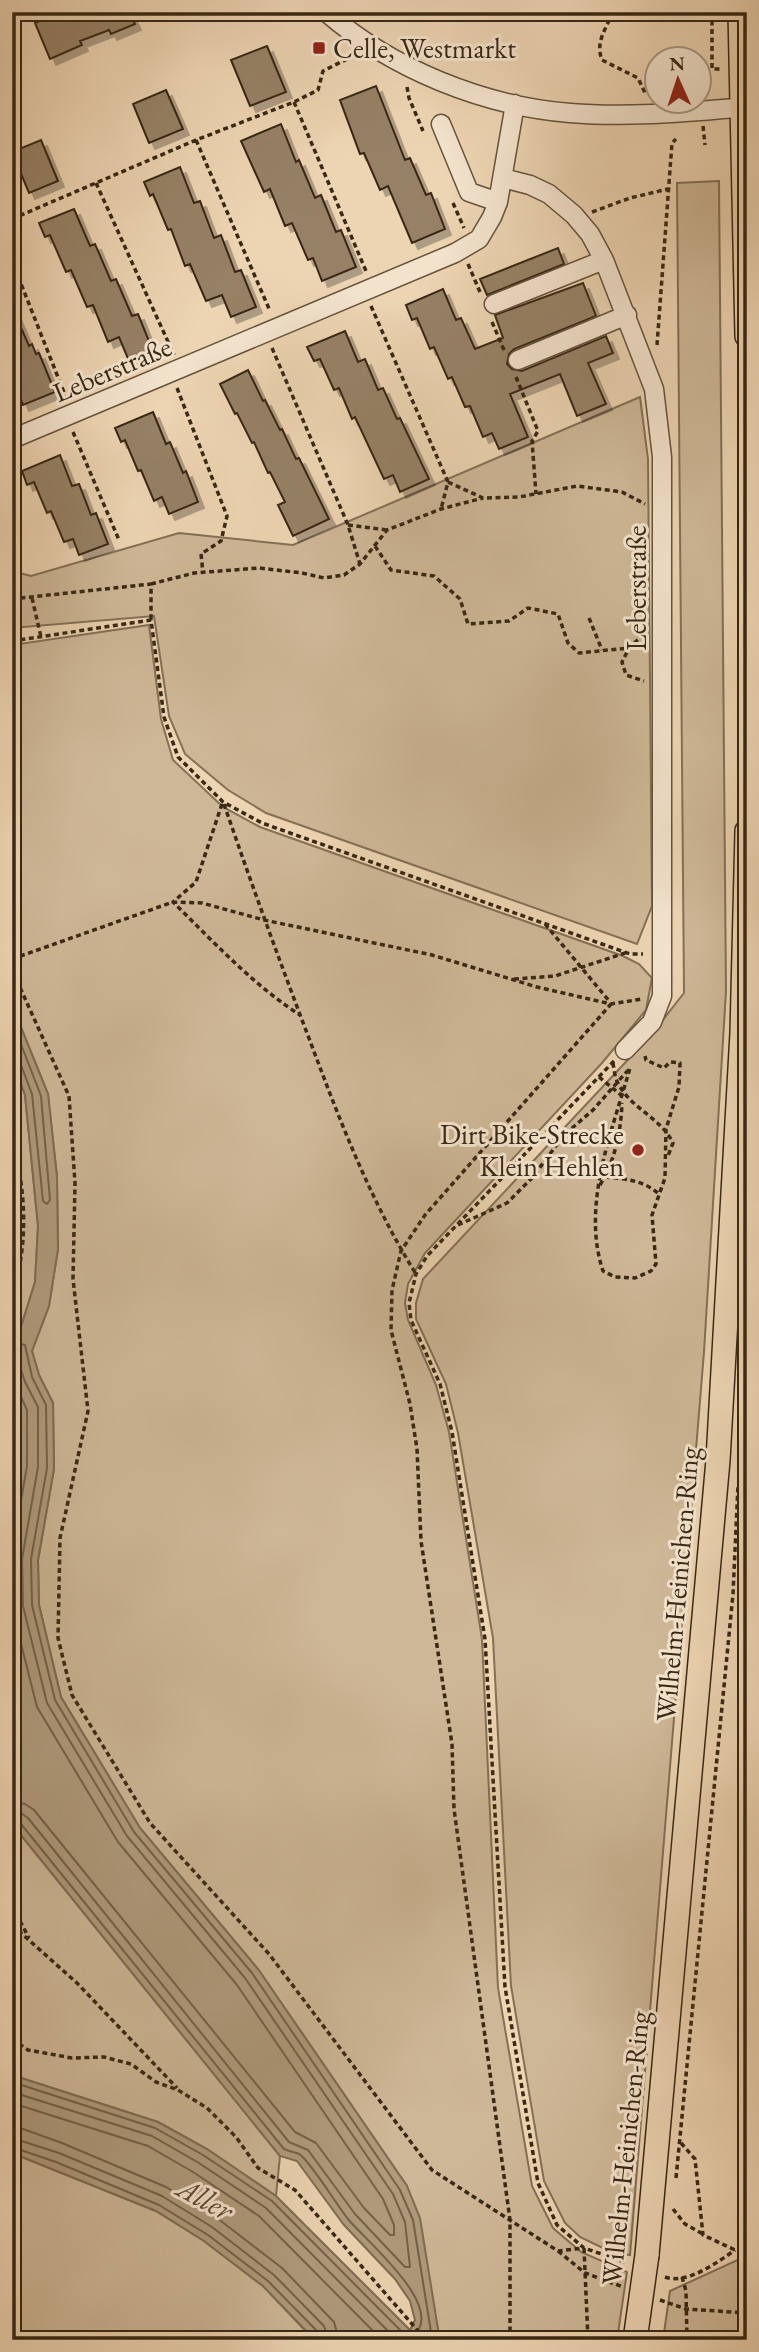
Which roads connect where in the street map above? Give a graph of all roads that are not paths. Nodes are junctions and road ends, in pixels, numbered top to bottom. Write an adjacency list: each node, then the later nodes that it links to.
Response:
1 (326, 12): 3 (street)
2 (740, 12): 4 (main road)
3 (515, 104): 4 (street); 6 (street, Leberstraße)
4 (745, 107): 11 (main road)
5 (441, 124): 7 (street)
6 (503, 178): 7 (street, Leberstraße); 8 (street, Leberstraße)
7 (498, 202): 13 (street, Leberstraße)
8 (604, 260): 9 (street); 10 (street, Leberstraße)
9 (489, 308)
10 (626, 315): 12 (street); 15 (street, Leberstraße)
11 (747, 336)
12 (513, 363)
13 (12, 439)
14 (747, 831): 16 (main road, Wilhelm-Heinichen-Ring, bridge)
15 (627, 1054)
16 (635, 2340)

